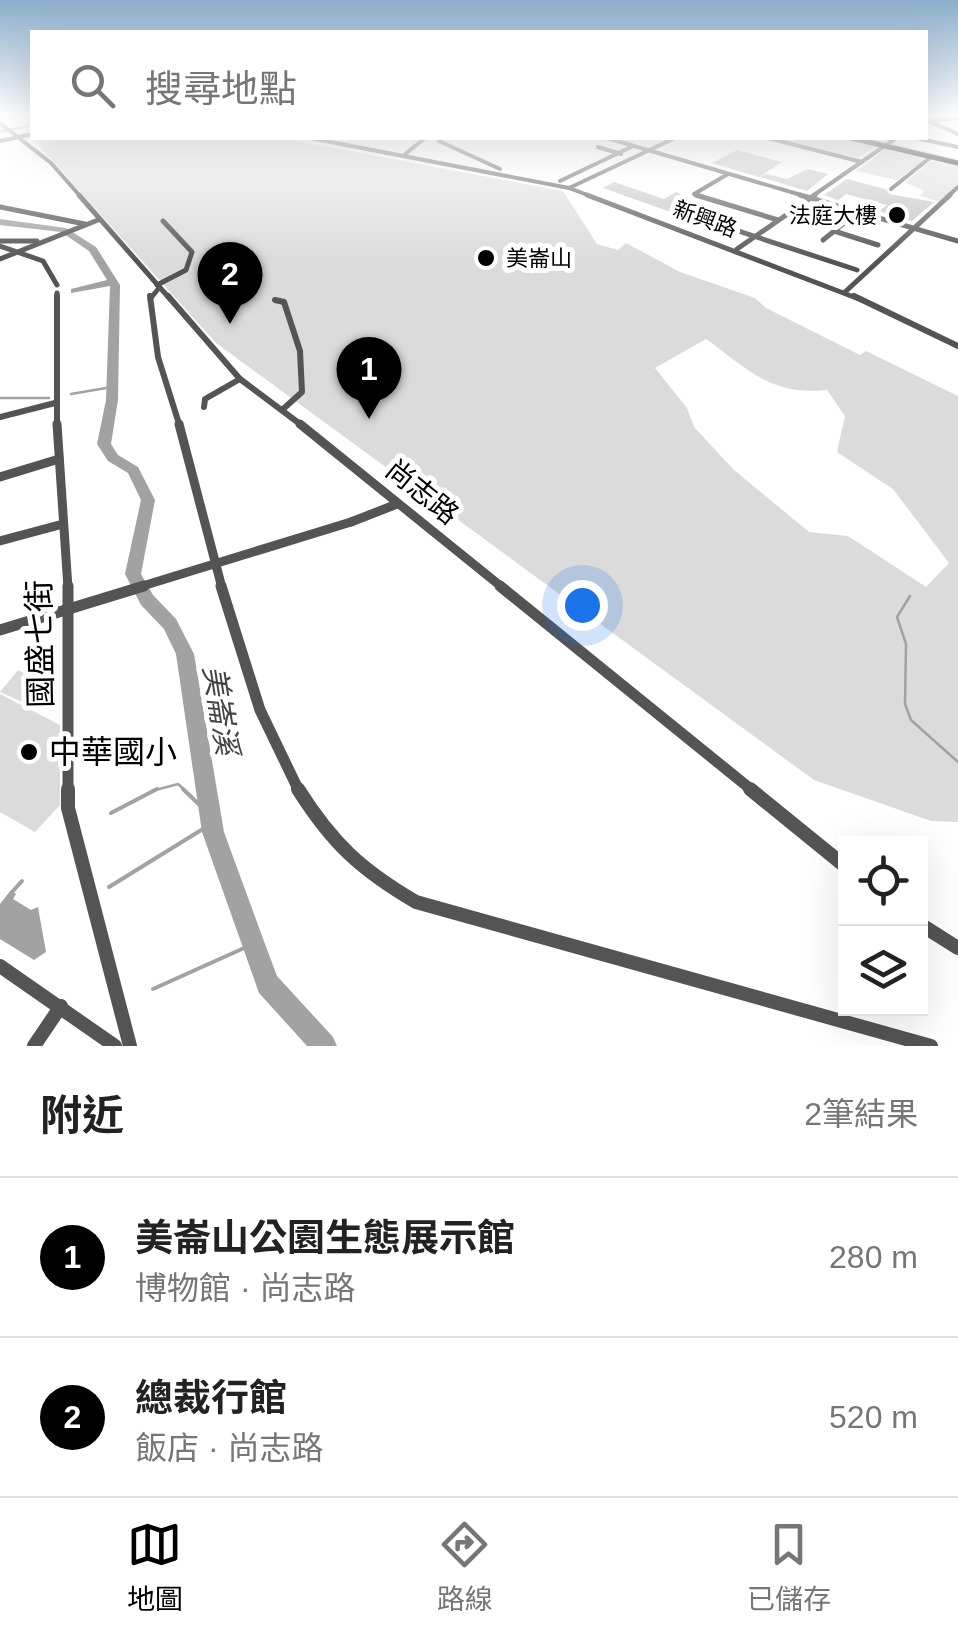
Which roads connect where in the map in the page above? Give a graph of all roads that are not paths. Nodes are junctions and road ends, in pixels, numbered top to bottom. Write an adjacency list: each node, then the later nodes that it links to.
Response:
1 (52, 164): 19 (street, 尚志路)
2 (450, 164): 11 (street, 新興路)
3 (482, 164): 11 (street)
4 (596, 164): 9 (street); 12 (street)
5 (621, 164): 9 (street)
6 (694, 164): 10 (street)
7 (859, 164): 16 (street)
8 (923, 164): 15 (street)
9 (612, 168): 14 (street)
10 (728, 174): 16 (street); 20 (street)
11 (525, 180): 14 (street, 新興路)
12 (560, 181)
13 (958, 187): 24 (street)
14 (568, 188): 33 (street, 新興路)
15 (891, 189)
16 (810, 198): 18 (street); 20 (street)
17 (0, 206): 23 (street)
18 (858, 212): 24 (street); 26 (street)
19 (98, 220): 23 (street); 37 (street, 尚志路)
20 (778, 220): 27 (street)
21 (163, 222): 37 (street)
22 (710, 222): 27 (street)
23 (85, 224): 25 (street)
24 (914, 228): 30 (street); 38 (street)
25 (72, 229): 34 (street)
26 (834, 231): 28 (street); 32 (street)
27 (755, 236): 33 (street); 36 (street)
28 (823, 240)
29 (39, 241): 31 (street)
30 (958, 242)
31 (0, 243): 34 (street)
32 (878, 245)
33 (737, 249): 38 (street, 新興路)
34 (22, 250): 35 (street); 42 (street, 國盛七街)
35 (0, 259)
36 (857, 270)
37 (158, 286): 41 (street, 尚志路); 60 (street)
38 (845, 292): 40 (street, 新興路)
39 (275, 300): 44 (street)
40 (958, 346)
41 (240, 379): 43 (street); 44 (street, 尚志路)
42 (56, 403): 45 (street); 46 (street, 國盛七街)
43 (204, 408)
44 (282, 410): 48 (street, 尚志路)
45 (0, 417)
46 (59, 458): 47 (street); 49 (street, 國盛七街)
47 (2, 473)
48 (398, 504): 51 (street, bridge); 52 (street, 尚志路)
49 (62, 524): 50 (street); 59 (street, 國盛七街)
50 (0, 541)
51 (0, 630)
52 (838, 861)
53 (923, 926): 54 (street)
54 (958, 948)
55 (0, 966): 56 (street)
56 (61, 1006): 57 (street); 58 (street)
57 (34, 1046)
58 (115, 1046)
59 (130, 1046)
60 (931, 1046)

